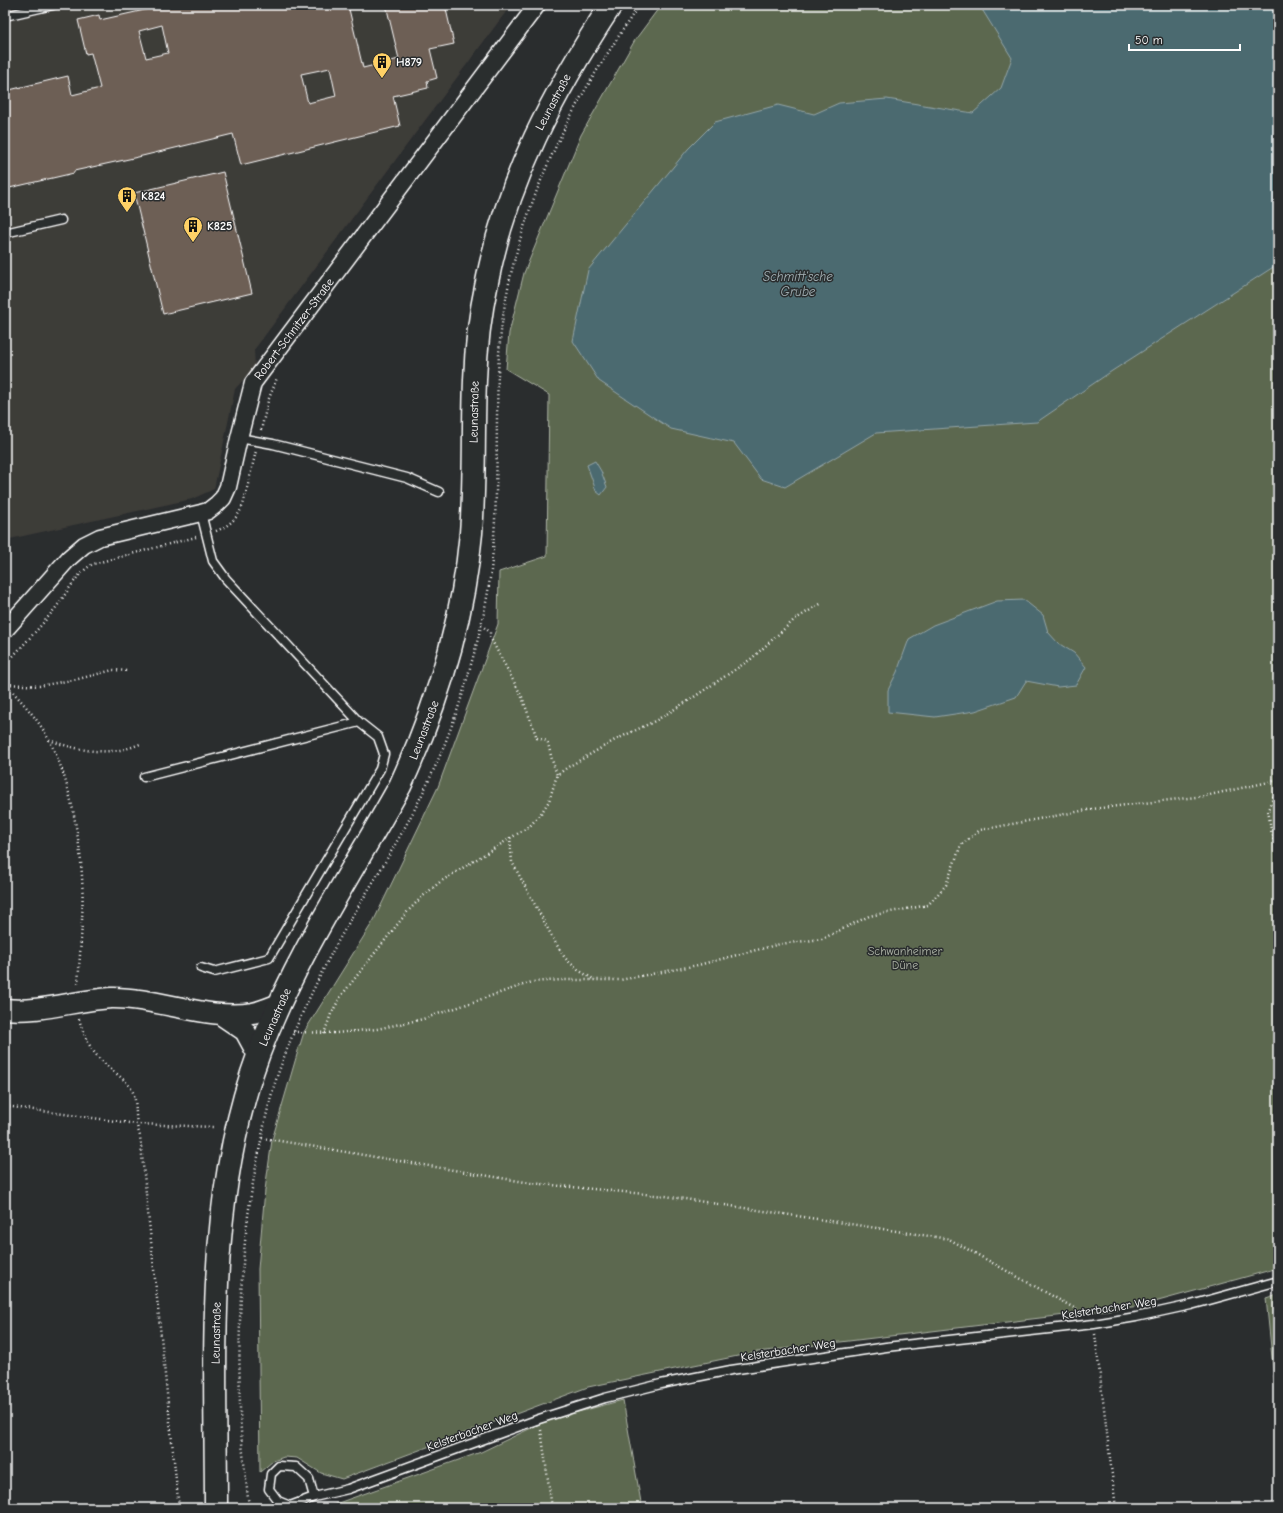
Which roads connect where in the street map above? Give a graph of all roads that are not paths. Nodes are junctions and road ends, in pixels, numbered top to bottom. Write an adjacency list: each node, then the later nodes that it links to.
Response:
1 (53, 5): 4 (lane)
2 (537, 5): 7 (street, Robert-Schnitzer-Straße)
3 (611, 5): 14 (main road, Leunastraße)
4 (5, 16)
5 (61, 220): 6 (lane)
6 (5, 233)
7 (239, 438): 8 (lane); 9 (street, Robert-Schnitzer-Straße)
8 (439, 492)
9 (201, 513): 10 (street, Robert-Schnitzer-Straße); 11 (lane)
10 (5, 630)
11 (359, 722): 12 (lane); 13 (lane)
12 (144, 777)
13 (202, 968)
14 (279, 1004): 16 (street); 17 (main road, Leunastraße)
15 (5, 1009): 16 (street)
16 (220, 1014): 17 (street)
17 (258, 1055): 19 (main road, Leunastraße)
18 (1278, 1280): 20 (lane, Kelsterbacher Weg)
19 (216, 1446): 22 (main road, Leunastraße); 23 (main road, Leunastraße)
20 (314, 1498): 21 (lane, Kelsterbacher Weg); 21 (lane, Kelsterbacher Weg)
21 (287, 1507)
22 (216, 1508)
23 (227, 1508)

